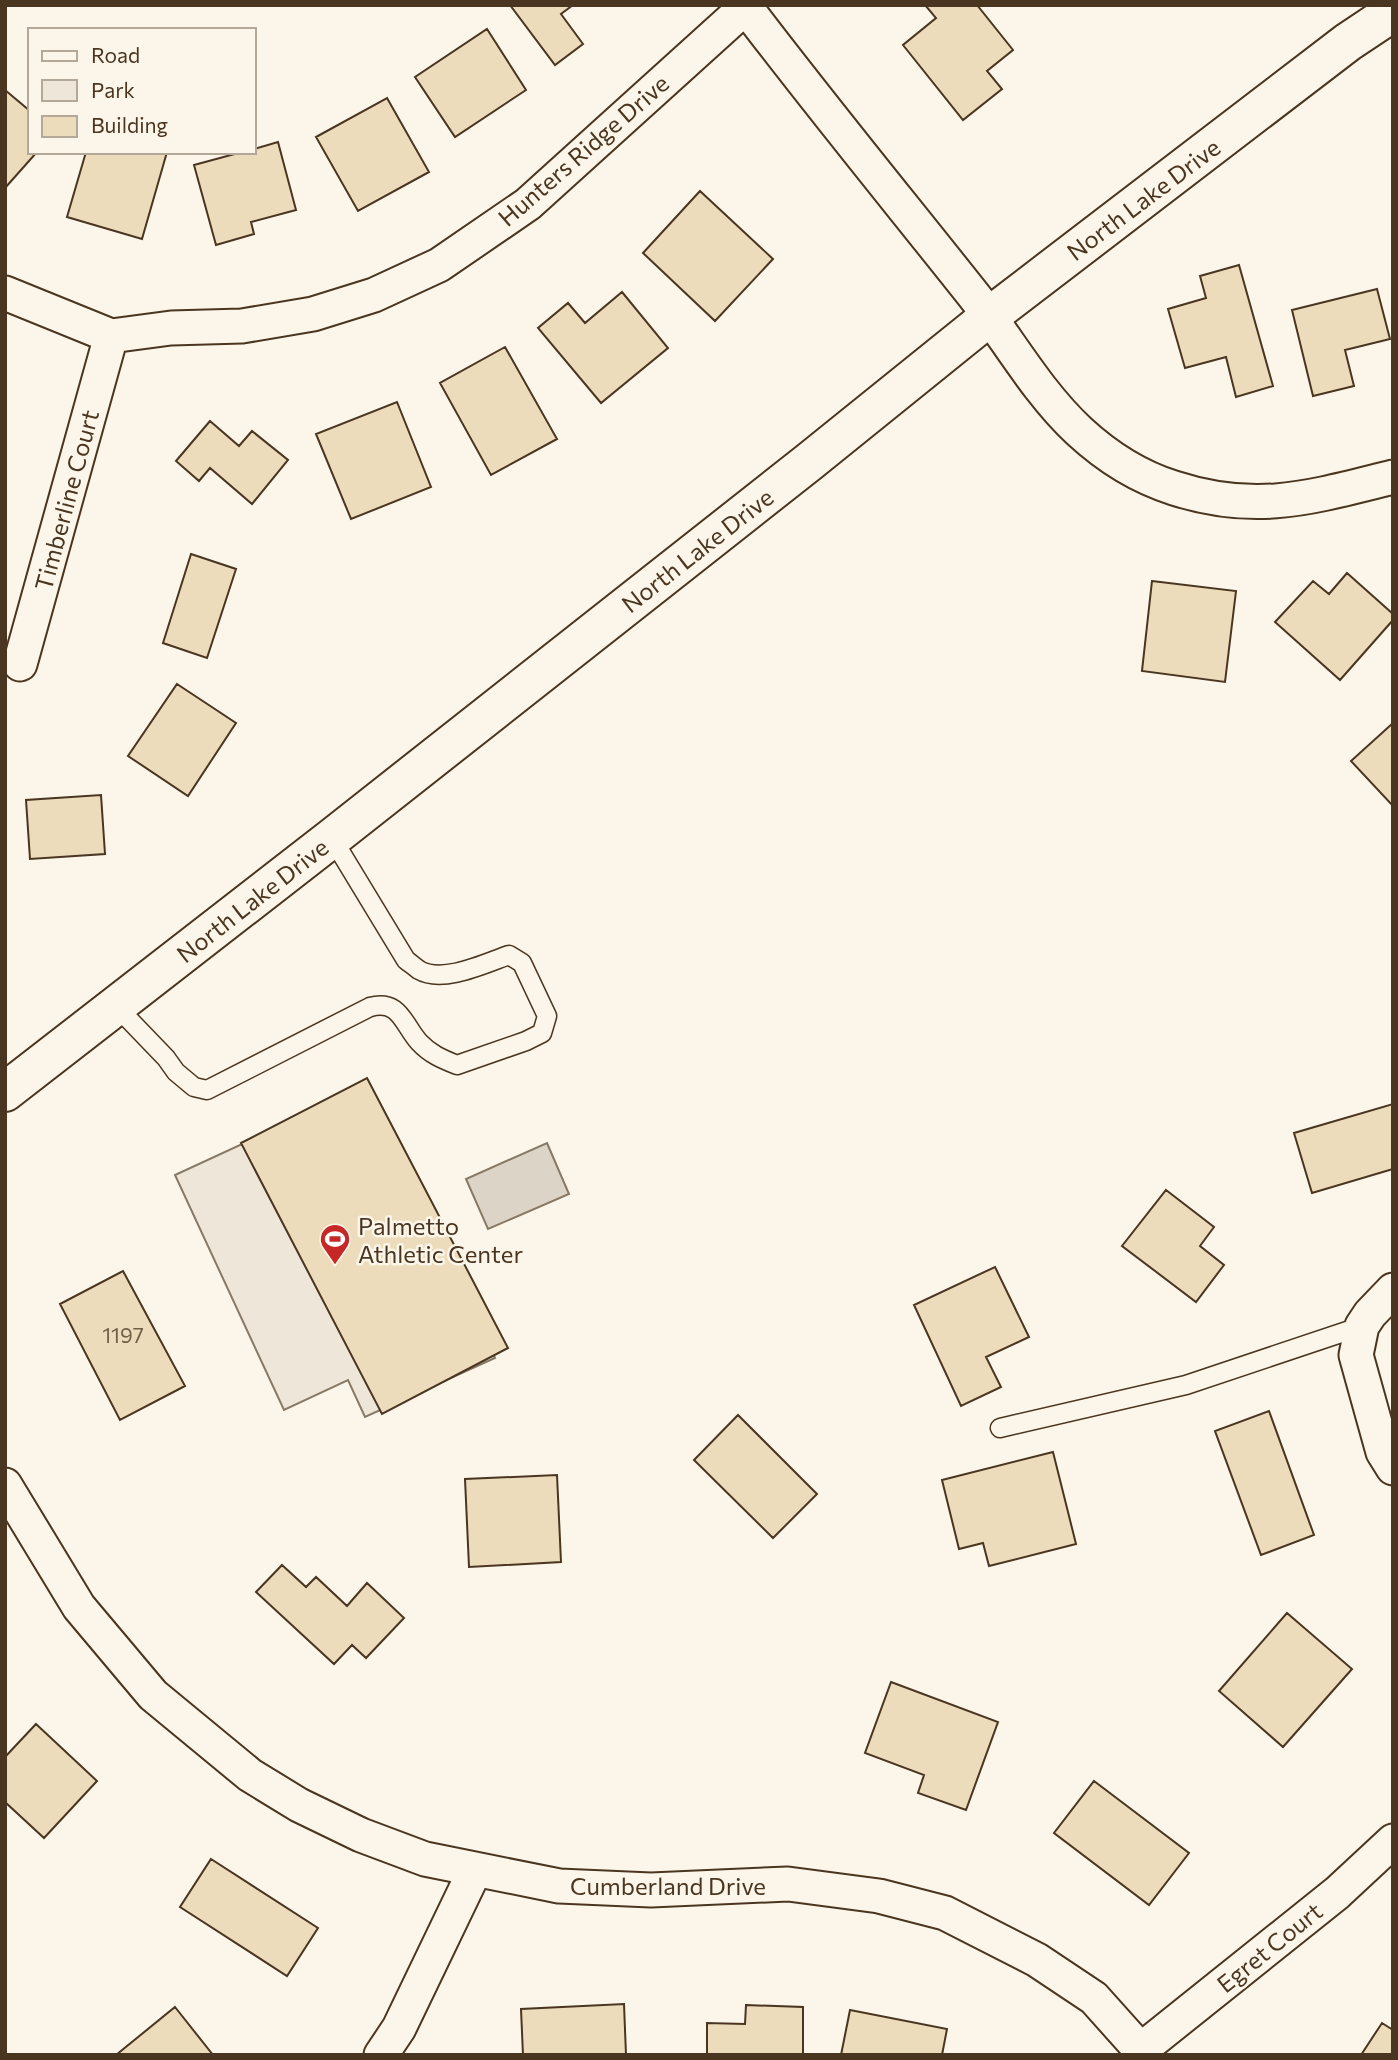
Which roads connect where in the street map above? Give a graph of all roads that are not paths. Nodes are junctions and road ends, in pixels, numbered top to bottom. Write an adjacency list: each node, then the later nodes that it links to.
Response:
1 (746, 6): 4 (street, Hunters Ridge Drive); 5 (street, Hunters Ridge Drive)
2 (1393, 12): 4 (main road, North Lake Drive)
3 (5, 293): 5 (street, Hunters Ridge Drive)
4 (990, 316): 6 (street, Hunters Ridge Drive); 8 (main road, North Lake Drive)
5 (111, 336): 7 (street, Timberline Court)
6 (1393, 477)
7 (20, 664)
8 (332, 838): 9 (main road, North Lake Drive); 9 (lane)
9 (115, 1005): 10 (main road, North Lake Drive)
10 (5, 1092)
11 (1393, 1290): 12 (street)
12 (1362, 1326): 13 (lane); 14 (street)
13 (1000, 1428)
14 (1393, 1468)
15 (5, 1485): 17 (street, Cumberland Drive)
16 (1393, 1841): 18 (street, Egret Court)
17 (475, 1870): 18 (street, Cumberland Drive); 19 (street)
18 (1143, 2052)
19 (381, 2055)

